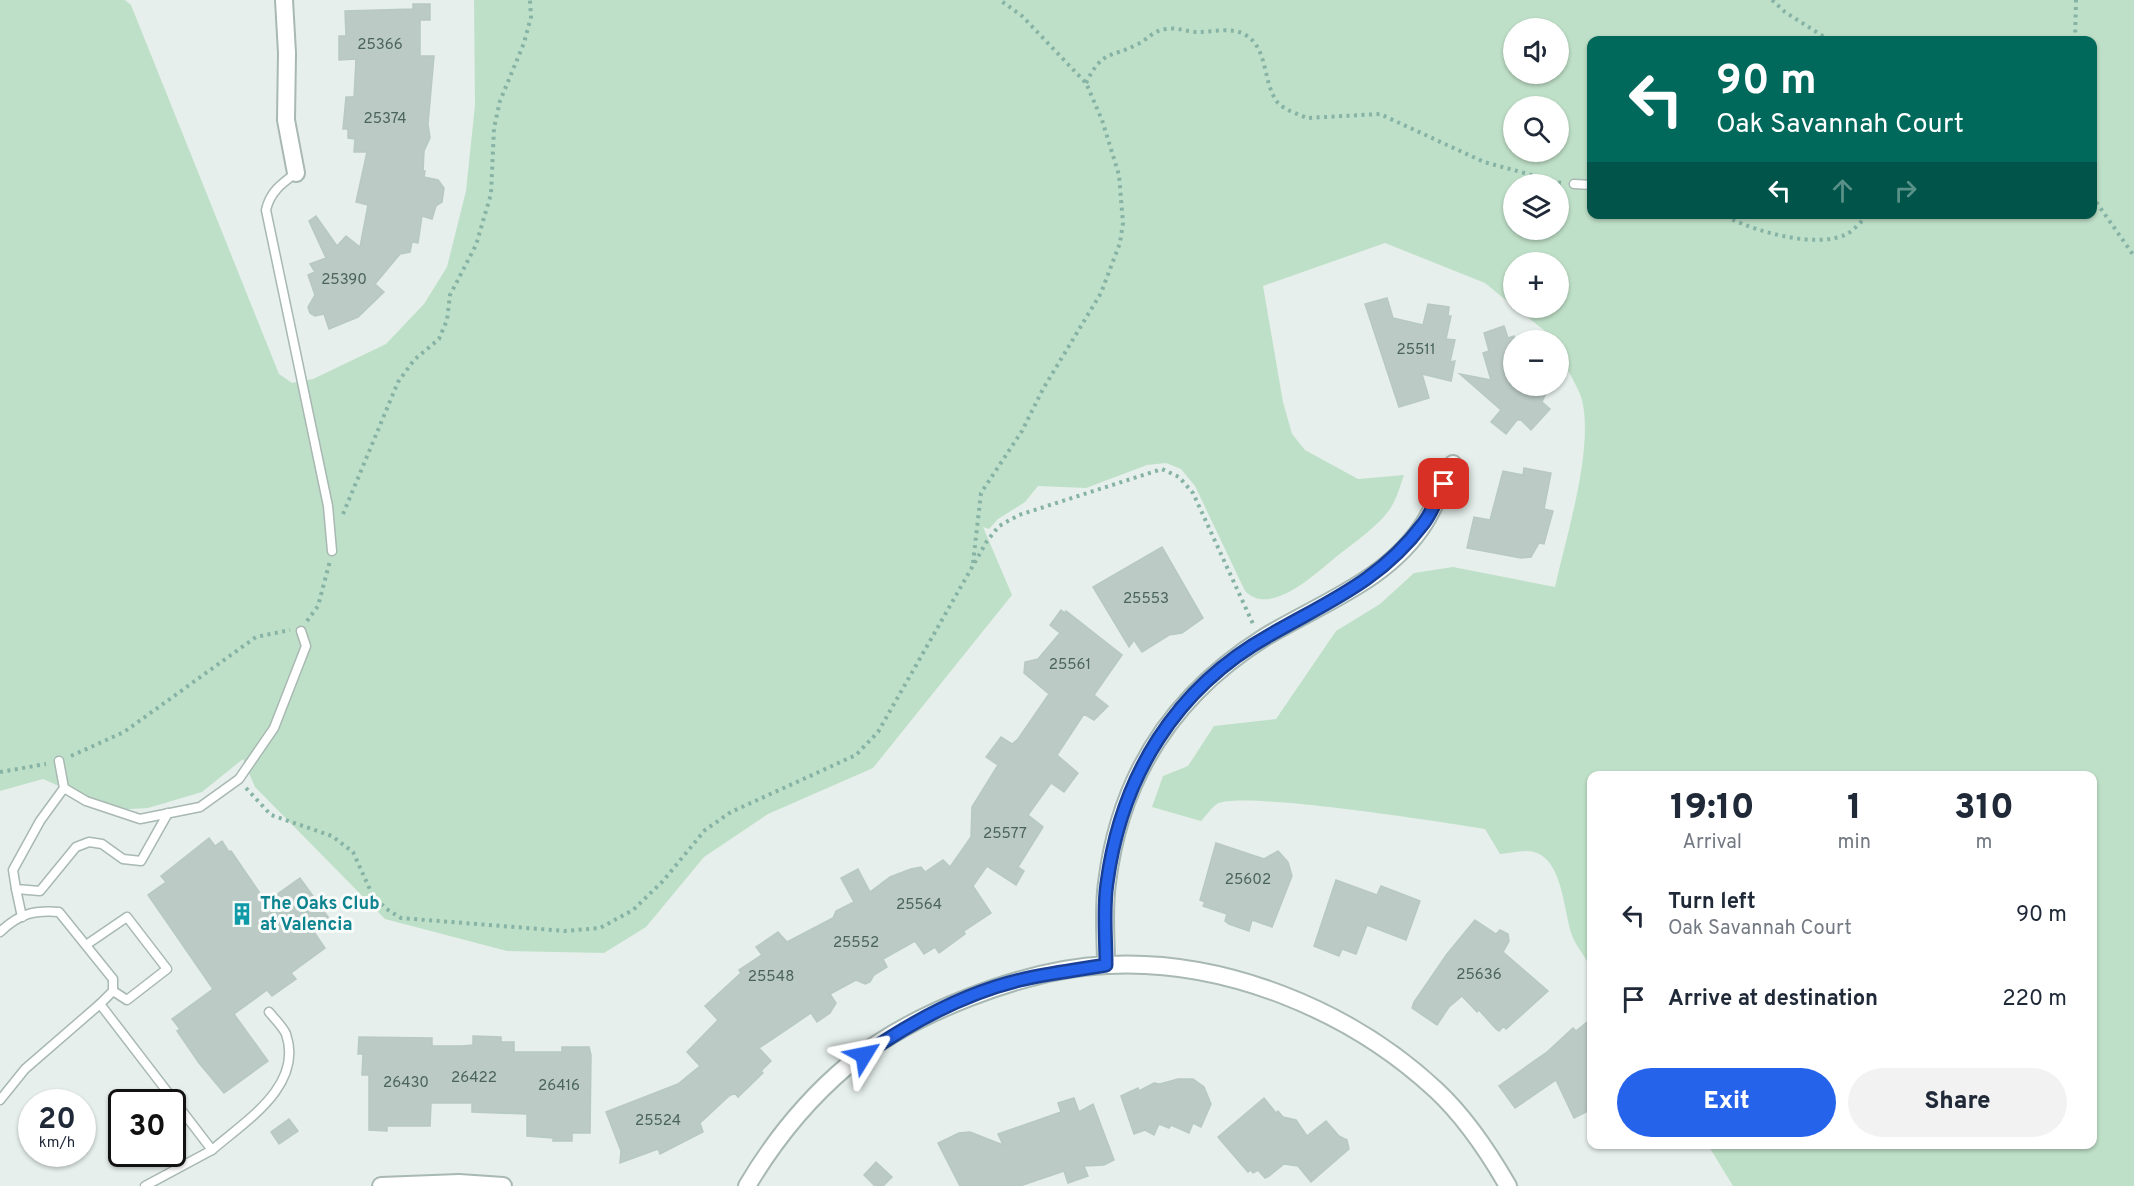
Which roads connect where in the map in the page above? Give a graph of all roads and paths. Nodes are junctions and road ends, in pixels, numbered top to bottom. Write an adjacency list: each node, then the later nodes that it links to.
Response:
1 (284, 0): 9 (street)
2 (530, 0): 17 (path)
3 (1000, 0): 8 (path)
4 (1772, 0): 6 (path)
5 (2076, 0): 7 (path)
6 (1823, 36)
7 (2075, 36)
8 (1086, 83): 10 (path); 19 (path)
9 (296, 173): 18 (lane)
10 (1574, 184): 11 (lane)
11 (1587, 185)
12 (2097, 203): 15 (path)
13 (1731, 219): 14 (path)
14 (1863, 219)
15 (2134, 256)
16 (1453, 464): 21 (street)
17 (341, 523)
18 (332, 551): 20 (path)
19 (973, 567): 21 (path); 24 (path)
20 (301, 631): 22 (path); 24 (lane)
21 (1260, 640): 31 (street)
22 (58, 761): 23 (path); 25 (lane)
23 (0, 772)
24 (239, 779): 26 (lane)
25 (64, 788): 26 (lane); 27 (lane)
26 (168, 813): 27 (lane)
27 (16, 889): 28 (lane)
28 (22, 917): 29 (lane); 30 (lane)
29 (0, 932)
30 (86, 945): 32 (lane); 32 (lane)
31 (1106, 965): 40 (street); 41 (street)
32 (113, 991): 33 (lane)
33 (100, 1004): 35 (lane); 36 (lane)
34 (269, 1012): 36 (lane)
35 (0, 1100)
36 (212, 1150): 37 (lane)
37 (146, 1186)
38 (381, 1186): 39 (street)
39 (503, 1186)
40 (747, 1186)
41 (1508, 1186)

